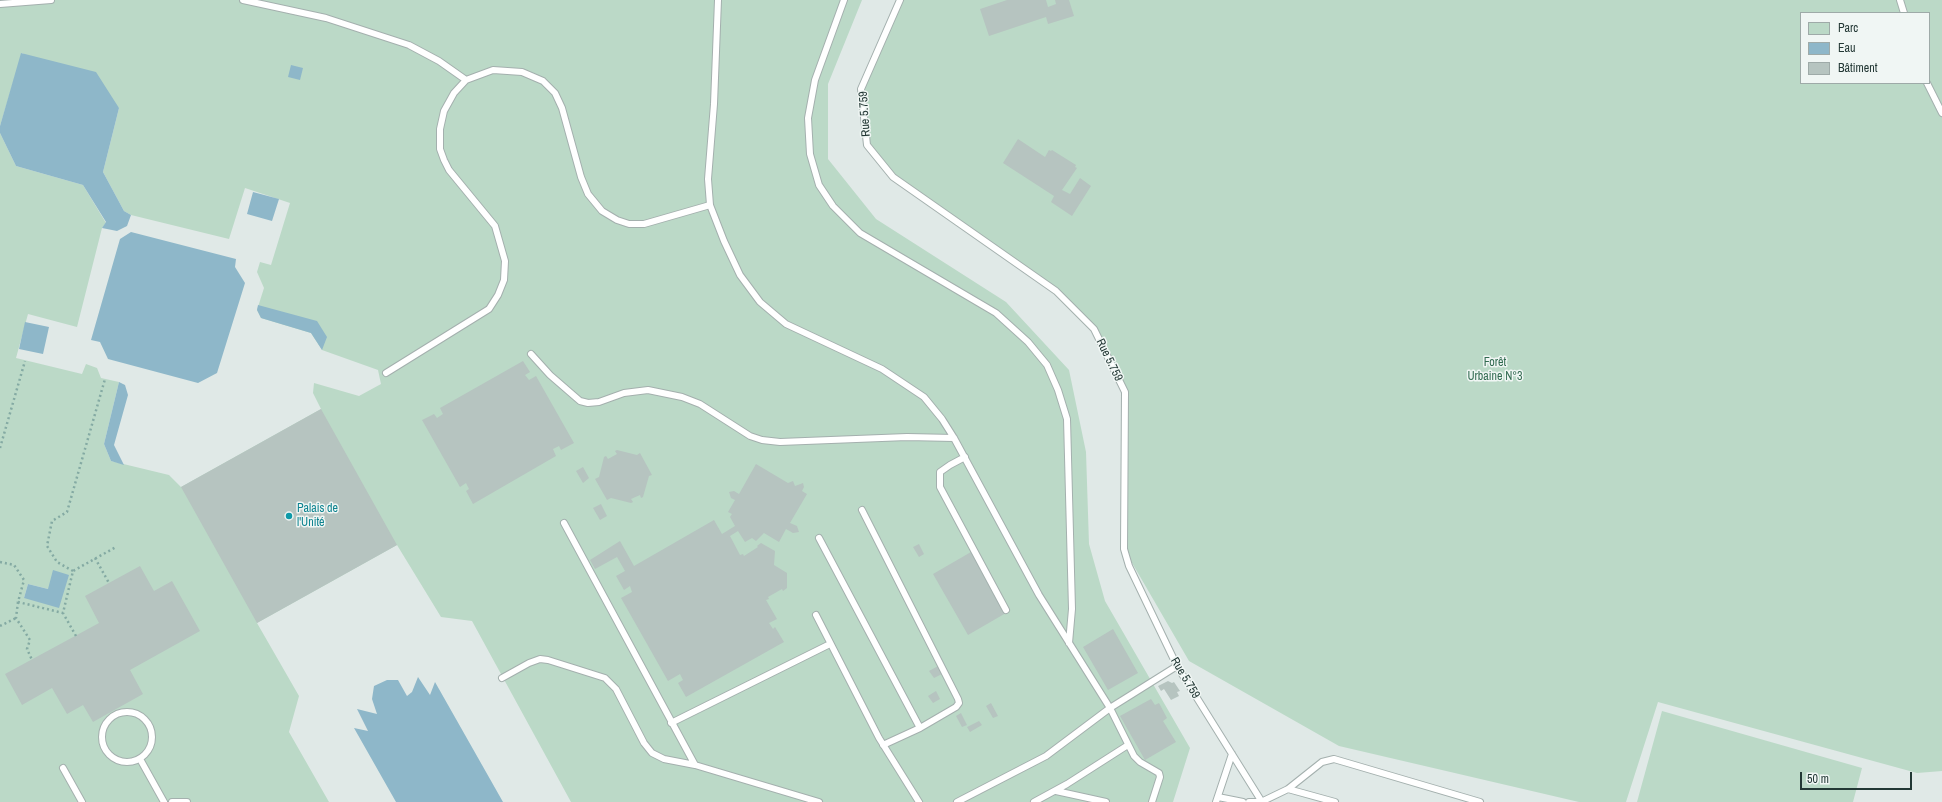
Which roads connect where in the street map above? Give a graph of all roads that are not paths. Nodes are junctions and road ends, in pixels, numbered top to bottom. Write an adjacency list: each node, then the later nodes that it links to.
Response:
1 (51, 0): 7 (lane)
2 (243, 0): 9 (lane)
3 (718, 0): 12 (lane)
4 (844, 0): 22 (lane)
5 (900, 0): 24 (lane, Rue 5.759)
6 (1900, 0): 8 (lane)
7 (0, 4)
8 (1904, 12)
9 (466, 80): 12 (lane); 14 (lane)
10 (1928, 84): 11 (lane)
11 (1942, 113)
12 (710, 205): 15 (lane)
13 (531, 354): 15 (lane)
14 (386, 373)
15 (954, 438): 16 (lane)
16 (965, 457): 20 (lane); 22 (lane)
17 (862, 510): 28 (lane)
18 (564, 523): 27 (lane)
19 (819, 538): 28 (lane)
20 (1006, 610)
21 (816, 615): 23 (lane)
22 (1069, 643): 26 (lane)
23 (830, 644): 27 (lane); 29 (lane)
24 (1177, 666): 26 (lane); 31 (lane, Rue 5.759)
25 (502, 678): 33 (lane)
26 (1110, 708): 30 (lane); 44 (lane)
27 (671, 723): 33 (lane)
28 (920, 728): 29 (lane)
29 (883, 745): 43 (lane)
30 (1128, 745): 36 (lane); 47 (lane)
31 (1232, 754): 37 (lane); 50 (lane, Rue 5.759)
32 (140, 759): 32 (lane); 39 (lane)
33 (695, 765): 42 (lane)
34 (63, 768): 38 (lane)
35 (1288, 789): 50 (lane); 51 (lane); 52 (lane)
36 (1056, 791): 45 (lane); 46 (lane)
37 (1217, 800): 48 (lane)
38 (82, 802)
39 (164, 802)
40 (172, 802): 41 (lane)
41 (187, 802)
42 (819, 802)
43 (919, 802)
44 (956, 802)
45 (1034, 802)
46 (1106, 802)
47 (1152, 802)
48 (1243, 802)
49 (1248, 802): 50 (lane)
50 (1261, 802)
51 (1335, 802)
52 (1480, 802)

